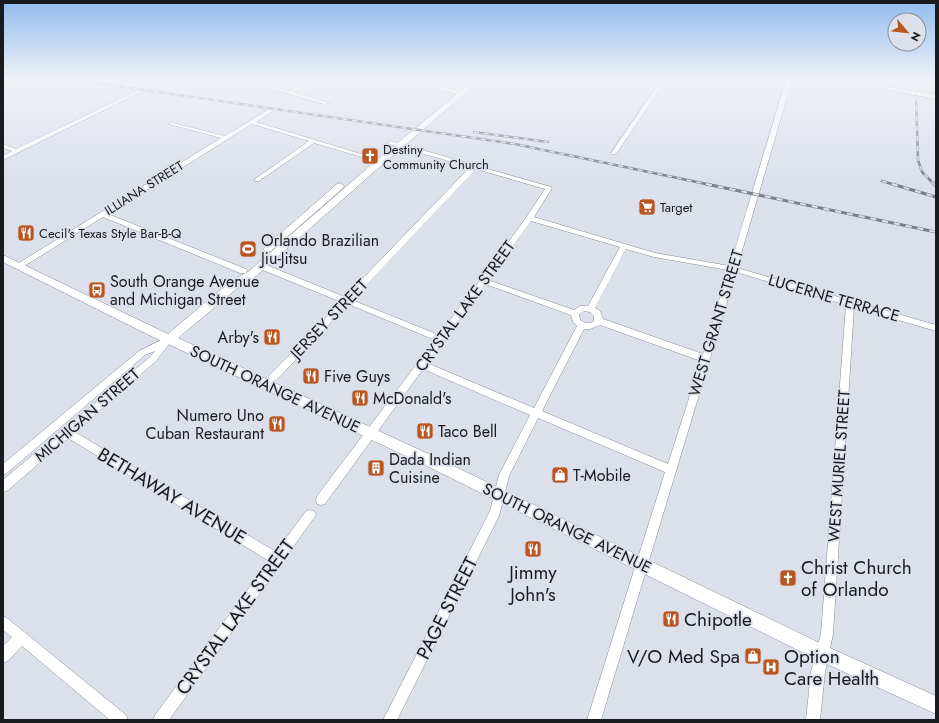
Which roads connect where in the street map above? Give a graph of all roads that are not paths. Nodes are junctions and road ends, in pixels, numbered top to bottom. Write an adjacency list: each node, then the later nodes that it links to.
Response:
1 (93, 114): 12 (street)
2 (264, 114): 7 (street, ILLIANA STREET)
3 (432, 114): 10 (main road, MICHIGAN STREET)
4 (640, 114): 13 (street)
5 (779, 114): 26 (street, WEST GRANT STREET)
6 (171, 122): 8 (street)
7 (250, 122): 8 (street, ILLIANA STREET); 9 (street)
8 (226, 138): 20 (street, ILLIANA STREET)
9 (313, 141): 15 (street); 18 (street)
10 (395, 144): 15 (main road, MICHIGAN STREET); 16 (main road, MICHIGAN STREET); 17 (street)
11 (3, 146): 12 (street)
12 (16, 151): 14 (street)
13 (614, 153)
14 (3, 158)
15 (372, 158): 16 (street); 19 (main road, MICHIGAN STREET)
16 (381, 161): 19 (main road, MICHIGAN STREET)
17 (474, 167): 21 (street, CRYSTAL LAKE STREET); 30 (street, JERSEY STREET)
18 (257, 180)
19 (314, 213): 24 (main road, MICHIGAN STREET)
20 (102, 214): 25 (street, ILLIANA STREET); 27 (street)
21 (530, 218): 22 (street, LUCERNE TERRACE); 28 (street, CRYSTAL LAKE STREET)
22 (624, 246): 26 (street, LUCERNE TERRACE); 32 (street)
23 (3, 258): 25 (main road, SOUTH ORANGE AVENUE)
24 (260, 262): 27 (main road, MICHIGAN STREET); 29 (main road, MICHIGAN STREET); 30 (street)
25 (18, 266): 38 (main road, SOUTH ORANGE AVENUE)
26 (733, 269): 31 (street, LUCERNE TERRACE); 39 (street, WEST GRANT STREET)
27 (243, 271): 29 (main road, MICHIGAN STREET)
28 (484, 281): 33 (street); 37 (street, CRYSTAL LAKE STREET)
29 (236, 283): 38 (main road, MICHIGAN STREET)
30 (347, 300): 37 (street); 41 (street, JERSEY STREET)
31 (850, 303): 36 (street, LUCERNE TERRACE); 55 (street, WEST MURIEL STREET)
32 (590, 309): 33 (street); 34 (street)
33 (575, 313): 35 (street)
34 (598, 321): 35 (street); 39 (street)
35 (582, 325): 42 (street, PAGE STREET)
36 (936, 328)
37 (441, 338): 40 (street, CRYSTAL LAKE STREET)
38 (169, 339): 41 (main road, SOUTH ORANGE AVENUE); 43 (street, MICHIGAN STREET); 45 (street, MICHIGAN STREET)
39 (706, 359): 46 (street, WEST GRANT STREET)
40 (422, 365): 42 (street); 44 (street, CRYSTAL LAKE STREET)
41 (266, 385): 44 (main road, SOUTH ORANGE AVENUE)
42 (536, 413): 46 (street); 48 (street, PAGE STREET)
43 (67, 432): 47 (street, MICHIGAN STREET); 51 (street, BETHAWAY AVENUE)
44 (371, 434): 48 (main road, SOUTH ORANGE AVENUE); 49 (street, CRYSTAL LAKE STREET)
45 (3, 470)
46 (671, 470): 52 (street, WEST GRANT STREET)
47 (3, 488)
48 (499, 495): 52 (main road, SOUTH ORANGE AVENUE); 60 (street, PAGE STREET)
49 (321, 500)
50 (310, 515): 51 (street, CRYSTAL LAKE STREET)
51 (277, 559): 59 (street, CRYSTAL LAKE STREET)
52 (641, 565): 55 (main road, SOUTH ORANGE AVENUE); 61 (street, WEST GRANT STREET)
53 (3, 622): 54 (street)
54 (21, 637): 56 (street); 58 (street)
55 (822, 653): 57 (main road, SOUTH ORANGE AVENUE); 62 (street, WEST MURIEL STREET)
56 (3, 656)
57 (936, 706)
58 (121, 720)
59 (160, 720)
60 (390, 720)
61 (594, 720)
62 (813, 720)

